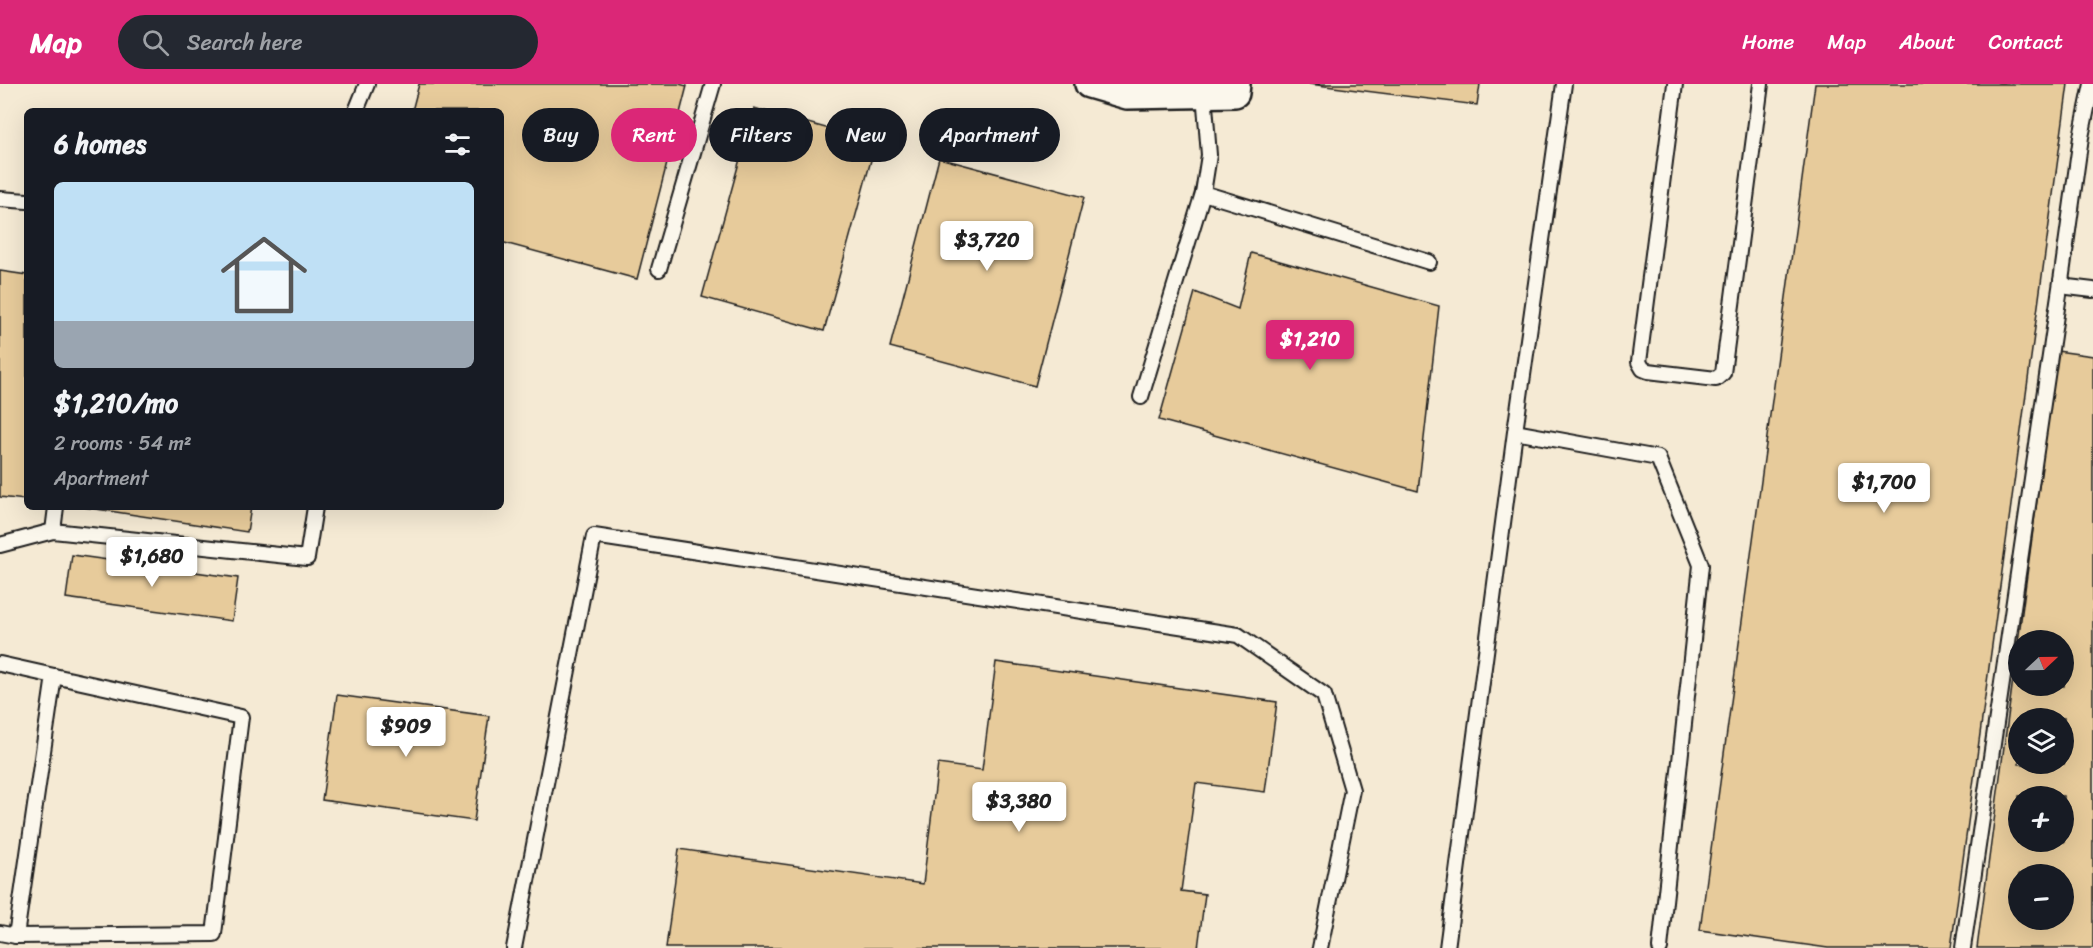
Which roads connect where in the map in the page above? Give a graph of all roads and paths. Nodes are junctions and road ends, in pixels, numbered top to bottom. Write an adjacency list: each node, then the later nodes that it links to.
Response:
1 (367, 84): 10 (lane)
2 (713, 84): 15 (lane)
3 (1089, 84): 9 (street)
4 (1236, 84): 9 (street)
5 (1564, 84): 19 (lane)
6 (1676, 84): 7 (lane)
7 (1761, 84)
8 (2092, 84): 16 (lane)
9 (1204, 93): 11 (lane)
10 (357, 108)
11 (1203, 193): 14 (lane); 18 (lane)
12 (0, 199): 13 (lane)
13 (24, 201)
14 (1429, 262)
15 (659, 269)
16 (2061, 281): 17 (lane); 32 (lane)
17 (2093, 290)
18 (1141, 397)
19 (1515, 432): 30 (lane); 31 (lane)
20 (56, 510): 22 (lane)
21 (315, 510): 22 (lane)
22 (53, 531): 23 (lane)
23 (0, 545)
24 (0, 664): 25 (lane)
25 (54, 676): 27 (lane); 27 (lane)
26 (0, 933): 27 (lane)
27 (16, 936)
28 (514, 948): 29 (lane)
29 (1320, 948)
30 (1447, 948)
31 (1660, 948)
32 (1962, 948)

